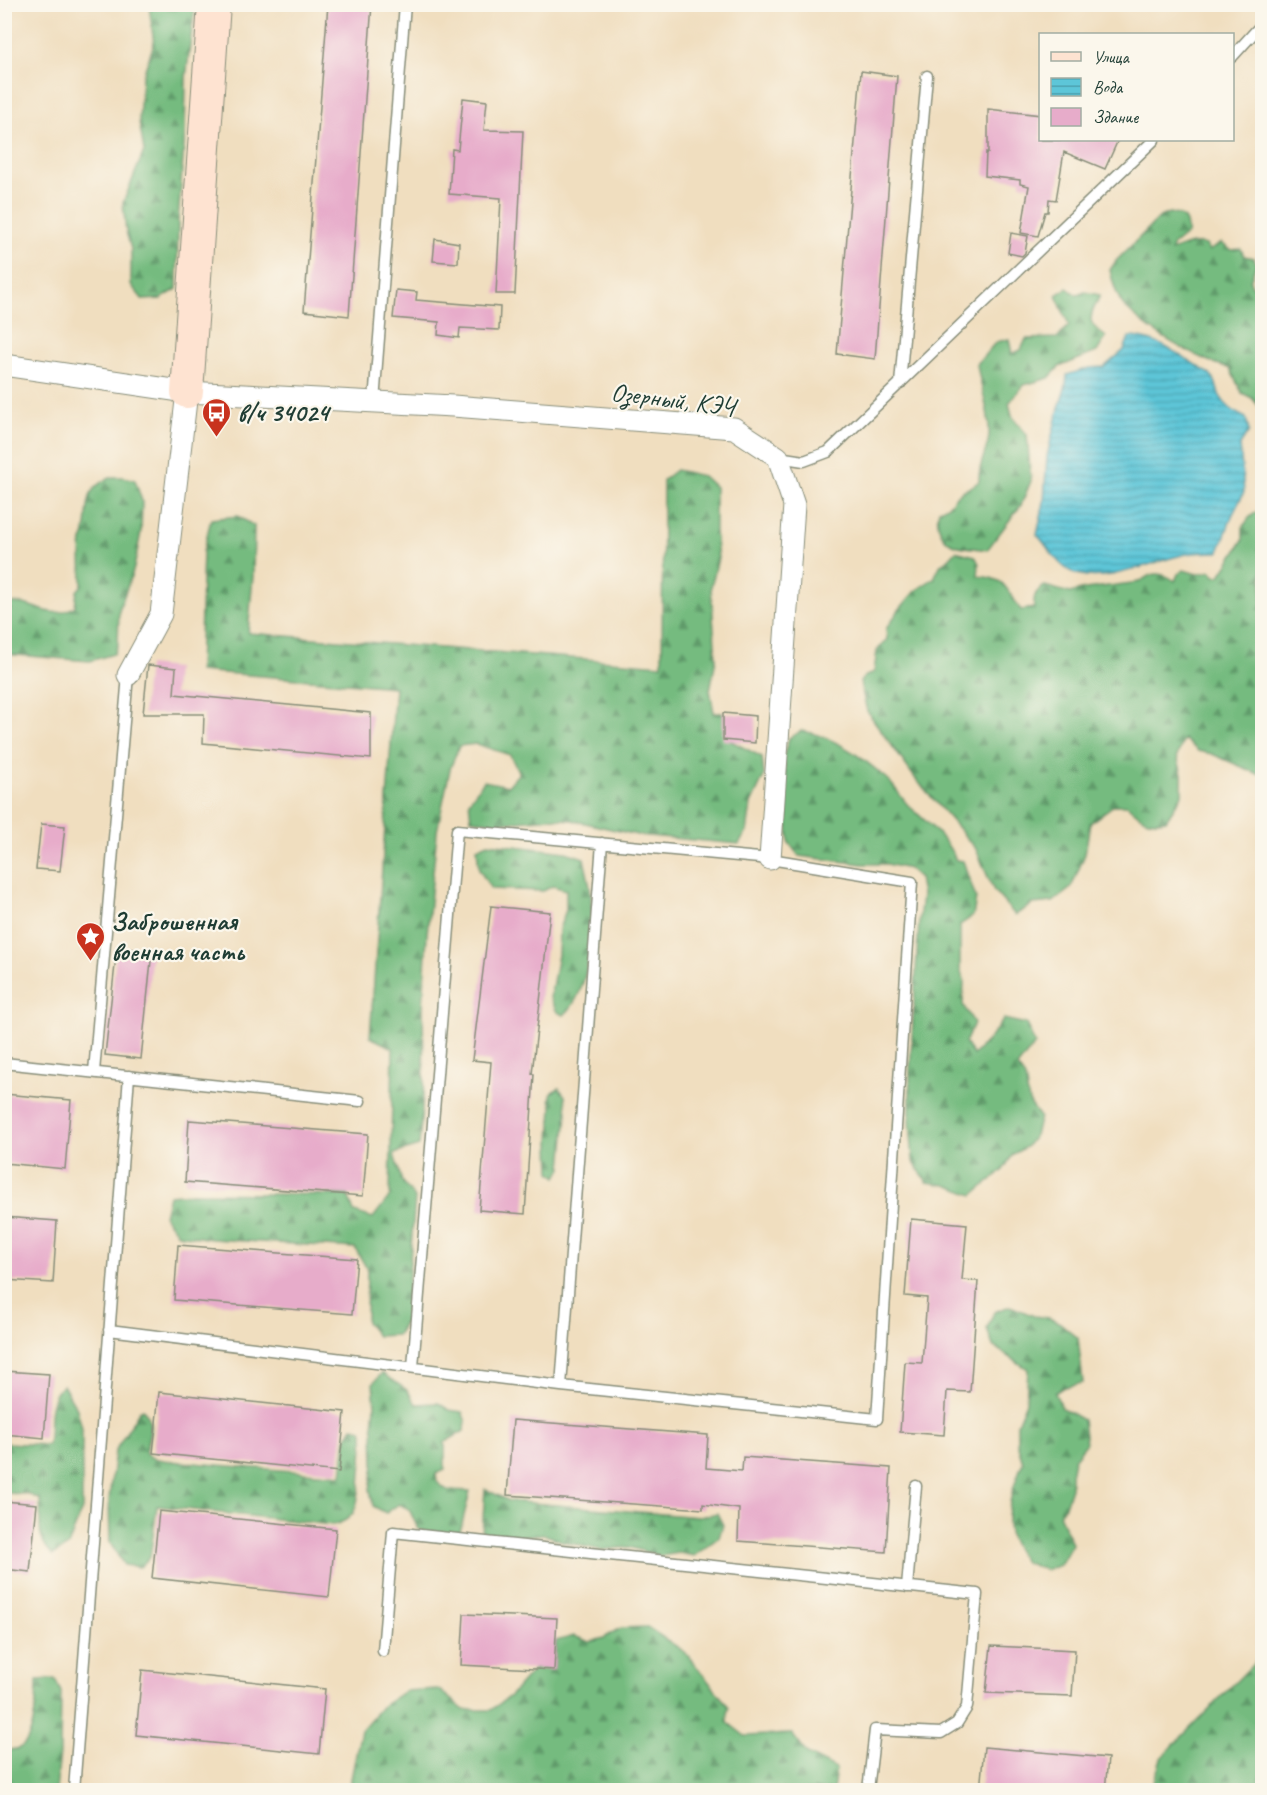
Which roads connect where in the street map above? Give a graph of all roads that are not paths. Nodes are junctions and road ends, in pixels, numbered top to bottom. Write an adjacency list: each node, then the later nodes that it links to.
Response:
1 (214, 4): 9 (street)
2 (405, 4): 10 (lane)
3 (1263, 24): 4 (lane)
4 (1234, 56)
5 (927, 76): 8 (lane)
6 (1153, 141): 8 (lane)
7 (4, 365): 9 (street, Озерный, КЭЧ)
8 (900, 384): 11 (lane)
9 (187, 392): 10 (street, Озерный, КЭЧ); 12 (street)
10 (374, 402): 11 (street, Озерный, КЭЧ)
11 (778, 457): 14 (street)
12 (128, 675): 16 (lane)
13 (602, 843): 14 (lane); 20 (lane); 21 (lane)
14 (770, 858): 21 (lane)
15 (4, 1064): 16 (lane)
16 (94, 1072): 17 (lane)
17 (129, 1076): 18 (lane); 19 (lane)
18 (360, 1101)
19 (110, 1330): 20 (lane); 25 (lane)
20 (413, 1367): 21 (lane)
21 (561, 1386)
22 (916, 1486): 23 (lane)
23 (907, 1587): 24 (lane); 26 (lane)
24 (383, 1651)
25 (74, 1791)
26 (868, 1791)

